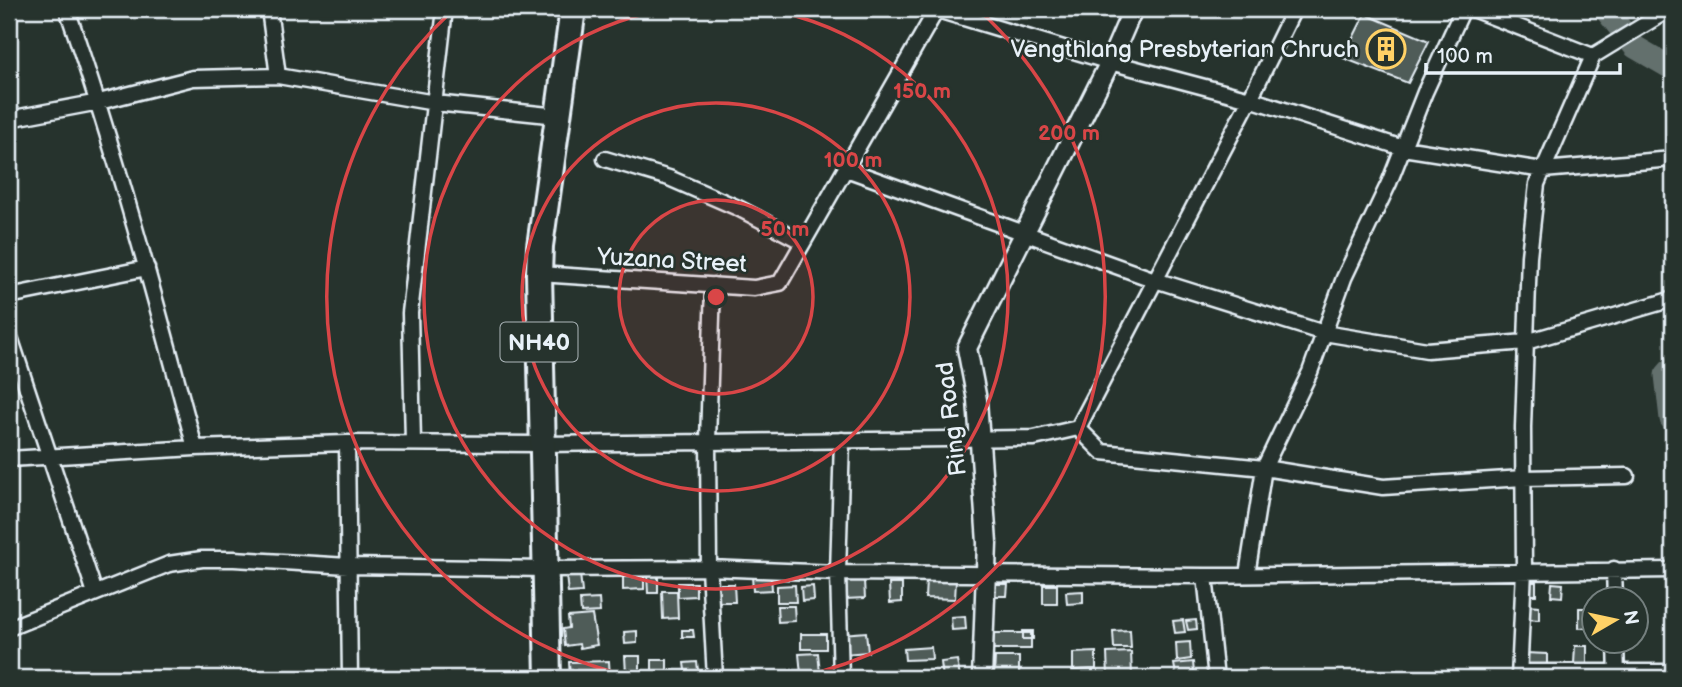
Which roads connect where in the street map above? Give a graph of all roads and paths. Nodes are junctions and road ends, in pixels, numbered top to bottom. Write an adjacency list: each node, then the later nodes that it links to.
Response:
1 (67, 9): 15 (street)
2 (269, 9): 13 (street)
3 (445, 9): 16 (street)
4 (573, 9): 17 (highway, NH40)
5 (936, 9): 12 (street); 22 (street, Yuzana Street)
6 (1133, 9): 12 (street, Ring Road)
7 (1294, 9): 14 (street)
8 (1463, 9): 19 (street)
9 (1472, 9): 11 (street)
10 (1670, 9): 11 (street)
11 (1593, 56): 23 (street)
12 (1110, 62): 14 (street); 24 (street, Ring Road)
13 (278, 75): 15 (street); 16 (street)
14 (1250, 99): 19 (street); 28 (street)
15 (99, 102): 18 (street); 26 (street)
16 (435, 103): 17 (street); 38 (street)
17 (558, 116): 27 (highway, NH40)
18 (9, 118)
19 (1403, 148): 23 (street); 32 (street)
20 (605, 159): 25 (street)
21 (1673, 159): 23 (street)
22 (846, 169): 24 (street); 25 (street, Yuzana Street)
23 (1543, 170): 34 (street)
24 (1025, 233): 28 (street); 36 (street, Ring Road)
25 (803, 242): 29 (street, Yuzana Street)
26 (147, 268): 30 (street); 42 (street)
27 (539, 274): 29 (street, Yuzana Street); 41 (highway, NH40)
28 (1155, 280): 32 (street); 35 (street)
29 (713, 285): 39 (street)
30 (9, 296)
31 (1673, 299): 34 (street)
32 (1324, 332): 34 (street); 45 (street)
33 (9, 334): 43 (street)
34 (1526, 342): 47 (street)
35 (1078, 428): 36 (street); 45 (street)
36 (980, 438): 37 (street); 55 (street, Ring Road)
37 (842, 440): 39 (street); 54 (street)
38 (412, 442): 40 (street); 41 (street)
39 (708, 442): 41 (street); 49 (street)
40 (347, 443): 42 (street); 48 (street)
41 (542, 443): 50 (highway, NH40)
42 (195, 448): 43 (street)
43 (52, 457): 44 (street); 59 (street)
44 (9, 459)
45 (1264, 468): 47 (street); 56 (street)
46 (1627, 476): 47 (street)
47 (1523, 478): 52 (street)
48 (348, 566): 50 (street); 59 (street); 65 (street)
49 (709, 568): 50 (street); 54 (street); 67 (street)
50 (544, 569): 66 (highway, NH40)
51 (1614, 569): 52 (street); 53 (street); 58 (street)
52 (1524, 570): 56 (street); 63 (street)
53 (1673, 570)
54 (838, 573): 55 (street); 68 (street)
55 (985, 573): 57 (street); 69 (street, Ring Road)
56 (1247, 575): 57 (street)
57 (1205, 576): 70 (street)
58 (1615, 586)
59 (96, 593): 60 (street)
60 (9, 628)
61 (1616, 656): 64 (street)
62 (1673, 672): 64 (street)
63 (1519, 675): 64 (street)
64 (1617, 675)
65 (350, 678)
66 (548, 678)
67 (715, 678)
68 (841, 678)
69 (982, 678)
70 (1216, 678)

